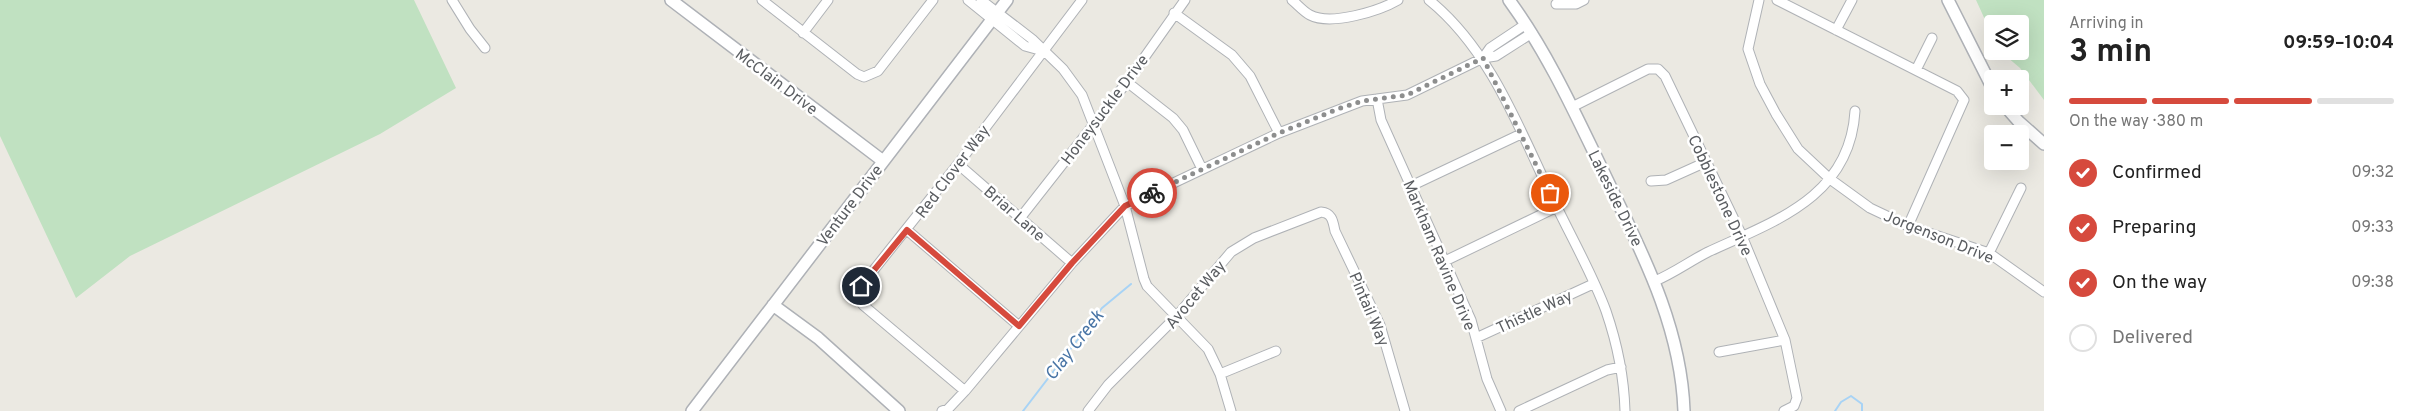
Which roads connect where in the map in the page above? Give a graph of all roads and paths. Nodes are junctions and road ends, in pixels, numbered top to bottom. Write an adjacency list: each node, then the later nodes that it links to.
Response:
1 (452, 0): 27 (street)
2 (672, 0): 41 (street, McClain Drive)
3 (762, 0): 25 (street)
4 (828, 0): 25 (street)
5 (933, 0): 25 (street)
6 (968, 0): 22 (street)
7 (981, 0): 22 (street)
8 (1007, 0): 22 (street, Venture Drive)
9 (1082, 0): 28 (street, Red Clover Way)
10 (1185, 0): 21 (street, Honeysuckle Drive)
11 (1292, 0): 12 (street)
12 (1398, 0)
13 (1429, 0): 29 (street)
14 (1509, 0): 23 (street, Lakeside Drive)
15 (1584, 0): 20 (street)
16 (1759, 0): 45 (street, Jorgenson Drive)
17 (1777, 0): 24 (street)
18 (1852, 0): 24 (street)
19 (1948, 0): 31 (street)
20 (1556, 4)
21 (1174, 13): 32 (street, Honeysuckle Drive); 38 (street)
22 (995, 16): 28 (street); 41 (street, Venture Drive)
23 (1529, 29): 29 (street); 34 (street, Lakeside Drive)
24 (1836, 30): 30 (street)
25 (803, 33)
26 (1932, 38): 30 (street)
27 (485, 48)
28 (1043, 51): 37 (street); 43 (street, Red Clover Way)
29 (1483, 58): 33 (street); 39 (street)
30 (1916, 70): 53 (street)
31 (1984, 71)
32 (1127, 82): 37 (street, Honeysuckle Drive); 44 (street)
33 (1377, 100): 38 (street); 47 (street, Markham Ravine Drive)
34 (1572, 107): 42 (street, Cobblestone Drive); 59 (street, Lakeside Drive)
35 (1855, 111): 45 (street)
36 (2013, 115): 40 (street)
37 (1094, 123): 49 (street); 52 (street, Honeysuckle Drive)
38 (1279, 133): 44 (street)
39 (1521, 134): 47 (street); 50 (street)
40 (2044, 144)
41 (883, 162): 62 (street, Venture Drive)
42 (1706, 162): 46 (street); 55 (street, Cobblestone Drive)
43 (958, 164): 52 (street, Briar Lane); 54 (street, Red Clover Way)
44 (1202, 169): 49 (street)
45 (1830, 179): 53 (street, Jorgenson Drive); 55 (street)
46 (1651, 181)
47 (1411, 186): 57 (street, Markham Ravine Drive)
48 (2021, 188): 56 (street)
49 (1125, 206): 58 (street); 63 (street)
50 (1557, 207): 57 (street); 60 (street)
51 (1326, 212): 63 (street, Avocet Way); 77 (street, Pintail Way)
52 (1021, 217): 58 (street, Briar Lane)
53 (1908, 226): 56 (street, Jorgenson Drive)
54 (907, 230): 64 (street); 71 (street, Red Clover Way)
55 (1742, 236): 59 (street); 66 (street, Cobblestone Drive)
56 (1989, 254): 61 (street, Jorgenson Drive)
57 (1445, 261): 65 (street, Markham Ravine Drive)
58 (1072, 263): 64 (street)
59 (1655, 281): 81 (street, Lakeside Drive)
60 (1593, 284): 65 (street, Thistle Way); 69 (street)
61 (2044, 292)
62 (773, 305): 73 (street, Venture Drive); 74 (street)
63 (1176, 317): 70 (street); 75 (street, Avocet Way)
64 (1019, 326): 71 (street)
65 (1476, 338): 78 (street, Markham Ravine Drive)
66 (1785, 340): 68 (street); 82 (street, Cobblestone Drive)
67 (1276, 350): 70 (street)
68 (1719, 352)
69 (1621, 366): 79 (street); 80 (street)
70 (1220, 374): 76 (street)
71 (965, 391): 72 (street)
72 (946, 410)
73 (692, 411)
74 (899, 411)
75 (1088, 411)
76 (1231, 411)
77 (1405, 411)
78 (1501, 411)
79 (1519, 411)
80 (1625, 411)
81 (1684, 411)
82 (1784, 411)

